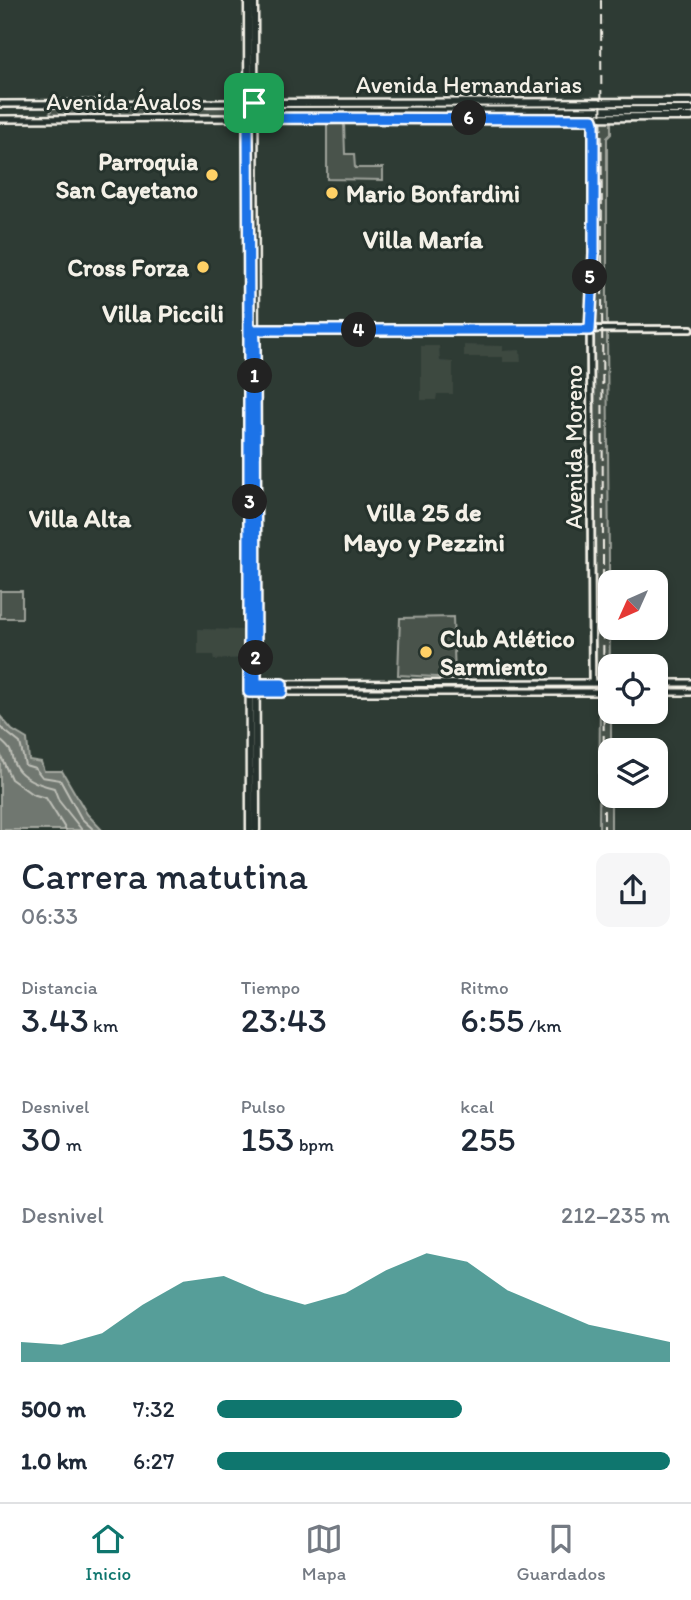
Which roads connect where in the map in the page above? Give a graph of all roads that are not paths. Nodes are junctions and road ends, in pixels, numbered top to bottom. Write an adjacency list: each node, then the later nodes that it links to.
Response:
1 (247, 0): 6 (main road)
2 (254, 0): 6 (main road)
3 (691, 102): 6 (main road, Avenida Hernandarias)
4 (0, 104): 6 (main road, Avenida Ávalos)
5 (691, 110): 6 (main road, Avenida Hernandarias)
6 (251, 111): 8 (main road, Avenida Ávalos); 9 (main road, Avenida Hernandarias); 11 (main road)
7 (691, 117): 9 (main road, Avenida Hernandarias)
8 (0, 119)
9 (593, 119): 12 (street, Avenida Moreno)
10 (691, 329): 12 (street)
11 (252, 330): 12 (street); 17 (main road)
12 (590, 330): 13 (street, Avenida Moreno)
13 (592, 683): 14 (main road); 19 (main road); 23 (main road, Avenida Moreno)
14 (598, 683)
15 (668, 683): 16 (main road)
16 (691, 683)
17 (253, 684): 18 (main road); 20 (main road)
18 (269, 684): 19 (main road); 21 (main road)
19 (282, 684): 22 (main road)
20 (252, 692): 21 (main road); 26 (main road); 27 (main road)
21 (269, 692): 22 (main road)
22 (282, 692): 23 (main road)
23 (595, 692)
24 (668, 692): 25 (main road)
25 (691, 692)
26 (250, 830)
27 (256, 830)

